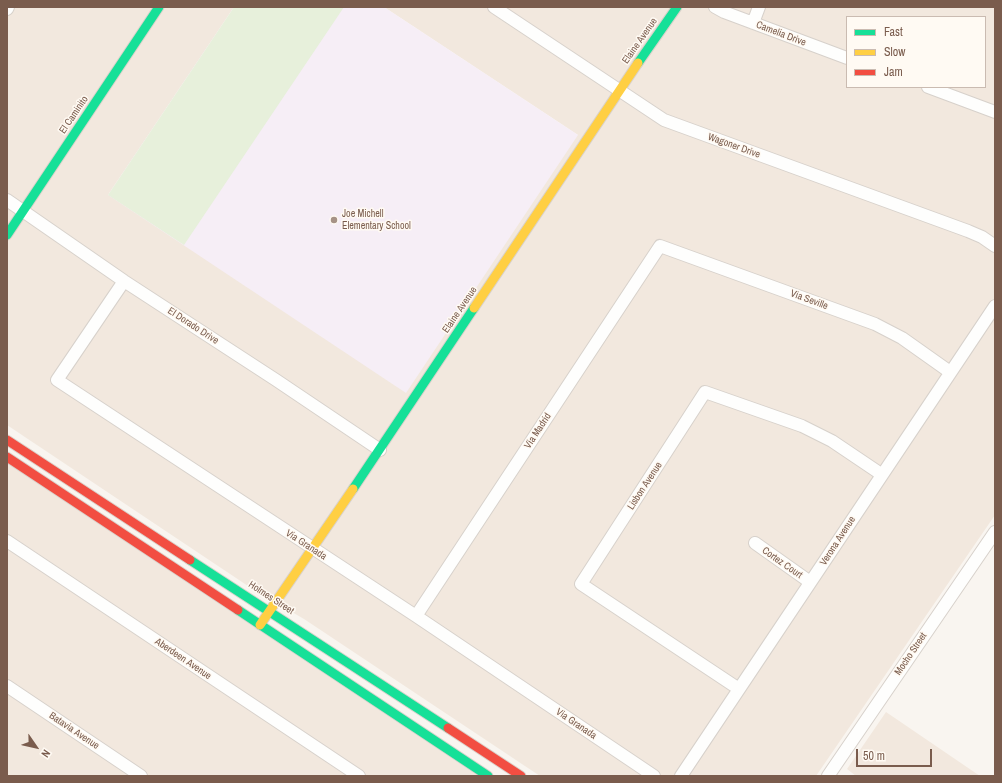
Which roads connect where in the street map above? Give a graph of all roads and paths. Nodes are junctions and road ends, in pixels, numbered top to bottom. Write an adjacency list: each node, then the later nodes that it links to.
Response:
1 (159, 7): 12 (main road, El Caminito)
2 (494, 7): 9 (street, Wagoner Drive)
3 (677, 7): 9 (main road, Elaine Avenue)
4 (715, 7): 6 (street, Camelia Drive)
5 (759, 7): 6 (street)
6 (753, 23): 7 (street, Camelia Drive)
7 (846, 58)
8 (931, 88): 10 (street)
9 (618, 91): 15 (street, Wagoner Drive); 20 (main road, Elaine Avenue)
10 (995, 112)
11 (7, 200): 12 (street, El Dorado Drive)
12 (24, 210): 13 (main road, El Caminito); 16 (street, El Dorado Drive)
13 (7, 235)
14 (660, 246): 18 (street, Via Seville); 29 (street, Via Madrid)
15 (995, 246)
16 (124, 281): 20 (street, El Dorado Drive); 26 (street, Via Granada)
17 (995, 306): 18 (street, Verona Avenue)
18 (950, 372): 22 (street, Verona Avenue)
19 (7, 440): 28 (main road, Holmes Street)
20 (380, 450): 26 (main road, Elaine Avenue)
21 (7, 457): 30 (main road)
22 (881, 474): 27 (street, Verona Avenue); 32 (street, Lisbon Avenue)
23 (995, 532): 39 (street, Mocho Street)
24 (7, 541): 34 (street, Aberdeen Avenue)
25 (755, 543): 27 (street, Cortez Court)
26 (313, 549): 28 (main road, Elaine Avenue); 29 (street, Via Granada)
27 (810, 582): 32 (street, Verona Avenue)
28 (270, 610): 30 (main road, Elaine Avenue); 36 (main road, Holmes Street)
29 (416, 616): 37 (street, Via Granada)
30 (260, 625): 35 (main road)
31 (7, 686): 33 (street, Batavia Avenue)
32 (739, 690): 38 (street, Verona Avenue)
33 (141, 776)
34 (359, 776)
35 (488, 776)
36 (521, 776)
37 (654, 776)
38 (681, 776)
39 (828, 776)

